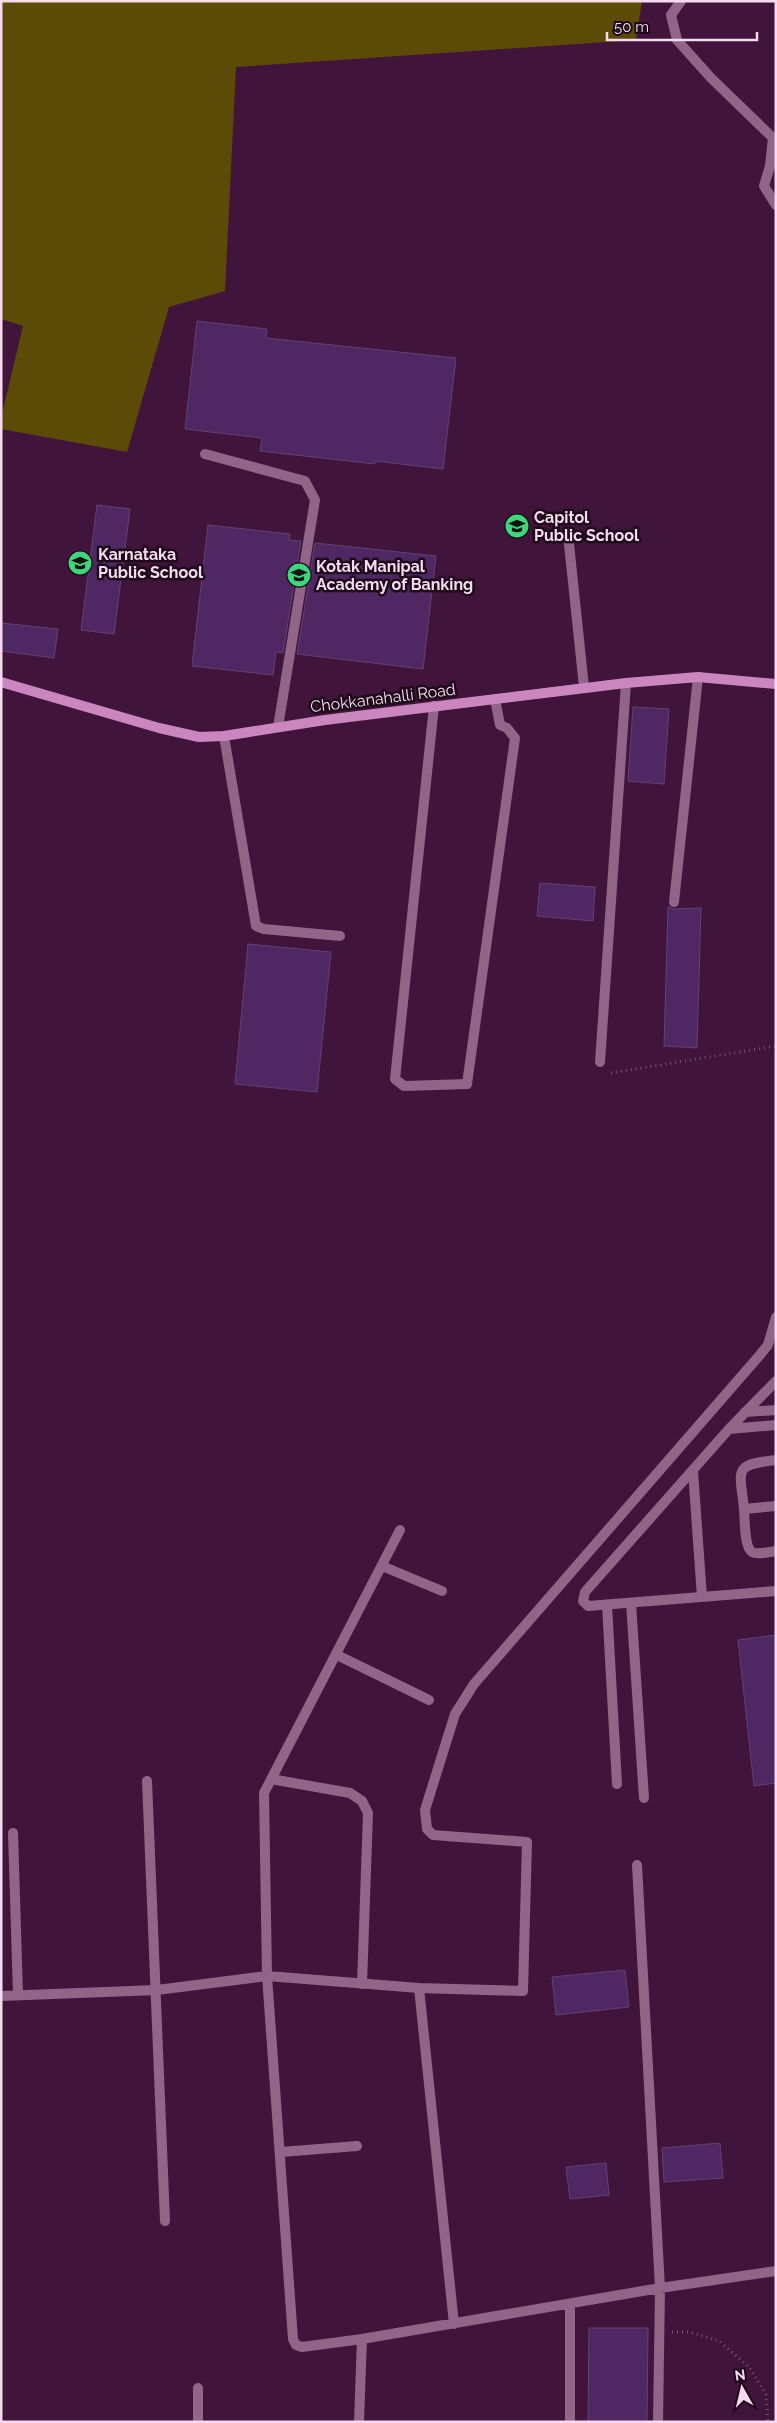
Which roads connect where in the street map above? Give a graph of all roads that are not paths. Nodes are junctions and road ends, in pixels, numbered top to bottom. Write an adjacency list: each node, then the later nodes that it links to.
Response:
1 (681, 1): 2 (street)
2 (776, 205)
3 (205, 454): 12 (street)
4 (569, 544): 9 (street)
5 (698, 677): 7 (street, Chokkanahalli Road); 8 (street, Chokkanahalli Road); 14 (street)
6 (1, 682): 13 (street, Chokkanahalli Road)
7 (626, 683): 9 (street, Chokkanahalli Road); 16 (street)
8 (776, 684)
9 (584, 688): 10 (street, Chokkanahalli Road)
10 (495, 699): 11 (street, Chokkanahalli Road); 11 (street)
11 (434, 706): 12 (street, Chokkanahalli Road)
12 (278, 727): 13 (street, Chokkanahalli Road)
13 (224, 736): 15 (street)
14 (674, 902)
15 (340, 936)
16 (600, 1062)
17 (776, 1317): 45 (street)
18 (776, 1381): 20 (street)
19 (776, 1410): 20 (street)
20 (745, 1412): 22 (street)
21 (776, 1425): 22 (street)
22 (729, 1429): 24 (street)
23 (776, 1460): 26 (street)
24 (693, 1471): 32 (street); 34 (street)
25 (776, 1506): 26 (street)
26 (744, 1509): 28 (street)
27 (400, 1530): 29 (street)
28 (776, 1551)
29 (382, 1566): 30 (street); 35 (street)
30 (442, 1591)
31 (776, 1591): 32 (street)
32 (702, 1597): 33 (street)
33 (631, 1603): 34 (street); 40 (street)
34 (607, 1605): 39 (street)
35 (338, 1655): 36 (street); 37 (street)
36 (429, 1700)
37 (272, 1779): 43 (street); 44 (street)
38 (147, 1781): 46 (street)
39 (617, 1784)
40 (644, 1798)
41 (13, 1833): 47 (street)
42 (637, 1864): 53 (street)
43 (267, 1976): 44 (street); 46 (street); 50 (street)
44 (362, 1984): 45 (street)
45 (419, 1988): 55 (street)
46 (156, 1990): 47 (street); 51 (street)
47 (18, 1995): 48 (street)
48 (1, 1996)
49 (357, 2146): 50 (street)
50 (281, 2152): 56 (street)
51 (165, 2221)
52 (776, 2272): 53 (street)
53 (660, 2288): 54 (street); 61 (street)
54 (570, 2304): 55 (street); 60 (street)
55 (454, 2324): 56 (street)
56 (362, 2339): 59 (street)
57 (198, 2388): 58 (street)
58 (198, 2422)
59 (359, 2422)
60 (570, 2422)
61 (658, 2422)

